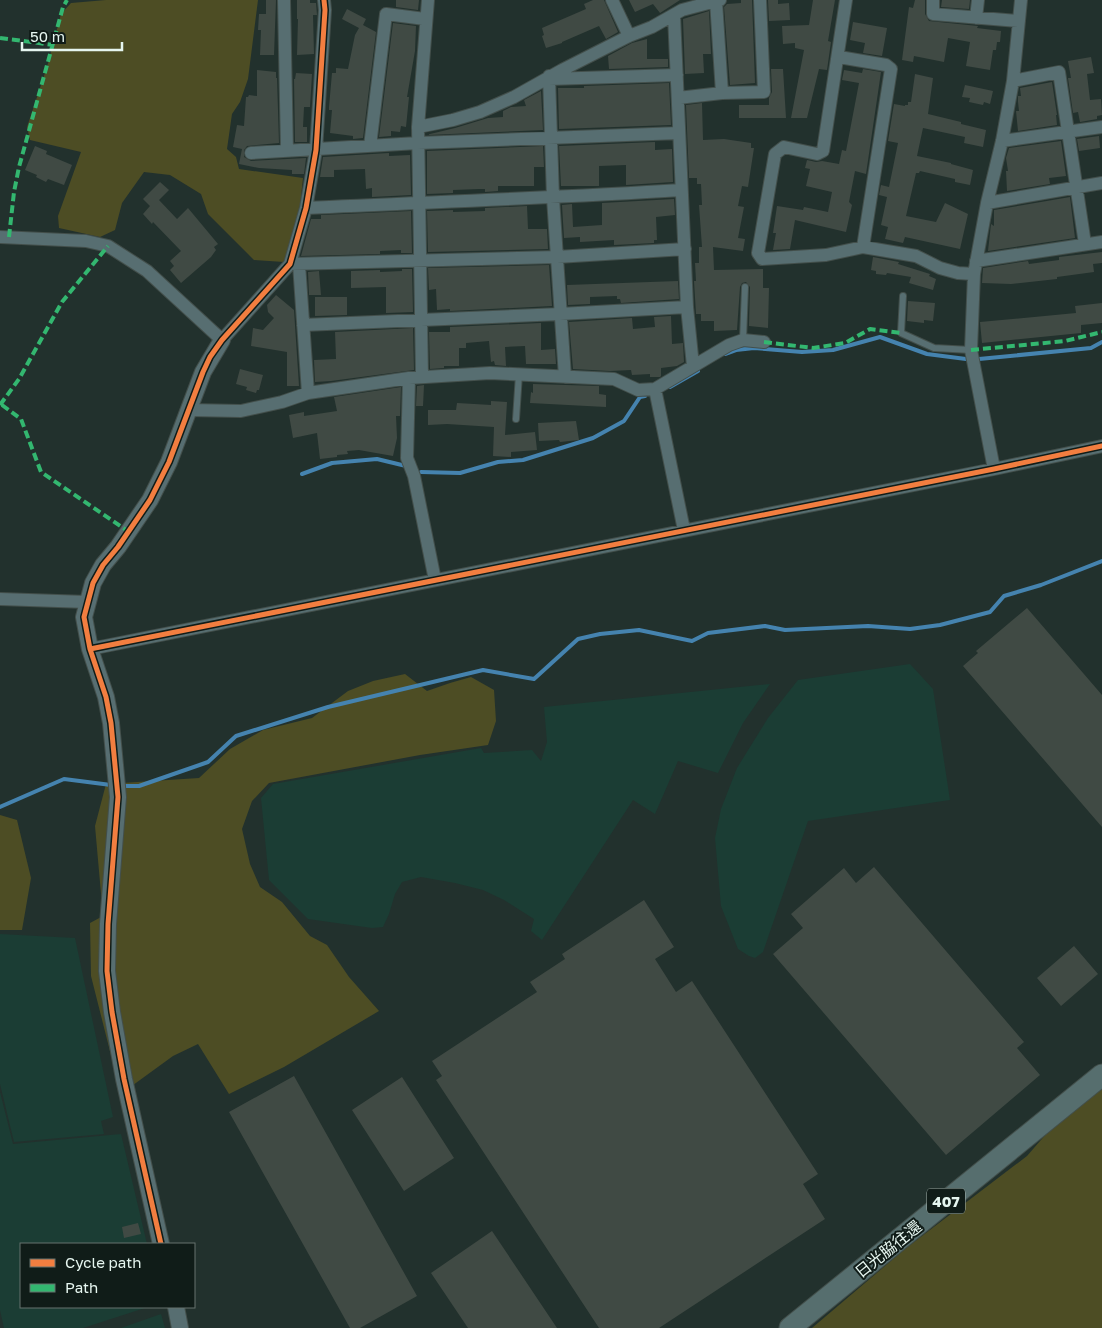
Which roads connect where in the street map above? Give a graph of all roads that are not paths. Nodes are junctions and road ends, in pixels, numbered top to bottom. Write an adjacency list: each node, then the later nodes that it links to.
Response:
1 (284, 0): 30 (street)
2 (324, 0): 31 (street)
3 (428, 0): 13 (street)
4 (612, 0): 15 (street)
5 (717, 0): 11 (street); 20 (street)
6 (760, 0): 20 (street)
7 (846, 0): 16 (street)
8 (934, 0): 12 (street)
9 (978, 0): 12 (street)
10 (1021, 0): 14 (street)
11 (677, 8): 15 (street); 17 (street)
12 (976, 18): 14 (street)
13 (425, 19): 22 (street); 29 (street)
14 (1018, 21): 19 (street)
15 (628, 36): 18 (street)
16 (838, 57): 43 (street); 43 (street)
17 (677, 75): 18 (street); 21 (street)
18 (549, 78): 22 (street); 26 (street)
19 (1013, 81): 24 (street); 27 (street)
20 (722, 93): 21 (street)
21 (678, 98): 25 (street)
22 (418, 127): 28 (street)
23 (1102, 127): 24 (street)
24 (1068, 132): 27 (street); 34 (street)
25 (679, 133): 26 (street); 35 (street)
26 (551, 139): 28 (street); 36 (street)
27 (1002, 141): 38 (street)
28 (418, 143): 29 (street); 37 (street)
29 (370, 146): 31 (street)
30 (287, 150): 31 (street); 32 (street)
31 (316, 150): 39 (street)
32 (251, 153)
33 (1102, 183): 34 (street)
34 (1076, 187): 38 (street); 42 (street)
35 (682, 190): 36 (street); 44 (street)
36 (553, 198): 37 (street); 45 (street)
37 (420, 202): 39 (street); 46 (street)
38 (987, 203): 48 (street)
39 (306, 208): 47 (street)
40 (0, 237): 55 (street)
41 (1102, 242): 42 (street)
42 (1085, 244): 48 (street)
43 (862, 247): 48 (street)
44 (685, 250): 45 (street); 51 (street)
45 (557, 256): 46 (street); 52 (street)
46 (420, 260): 47 (street); 53 (street)
47 (294, 264): 54 (street); 55 (street)
48 (975, 267): 58 (street)
49 (745, 287): 56 (lane)
50 (903, 296): 58 (lane)
51 (687, 307): 52 (street); 59 (street)
52 (560, 314): 53 (street); 62 (street)
53 (421, 320): 54 (street); 61 (street)
54 (303, 325): 64 (street)
55 (222, 340): 65 (street)
56 (743, 340): 57 (street); 59 (street)
57 (764, 342)
58 (971, 350): 68 (street)
59 (693, 366): 63 (street)
60 (519, 374): 61 (street); 62 (street); 66 (lane)
61 (416, 377): 64 (street); 70 (street)
62 (565, 377): 63 (street)
63 (655, 389): 69 (street)
64 (308, 393): 65 (street)
65 (189, 410): 72 (street)
66 (516, 419)
67 (1102, 446): 68 (street)
68 (994, 469): 69 (street)
69 (684, 530): 70 (street)
70 (435, 580): 73 (street)
71 (0, 599): 72 (street)
72 (87, 602): 73 (street)
73 (90, 649): 75 (street)
74 (1102, 1075): 78 (highway, 日光脇往還 / 407)
75 (161, 1243)
76 (176, 1308): 77 (street)
77 (180, 1328)
78 (790, 1328)

